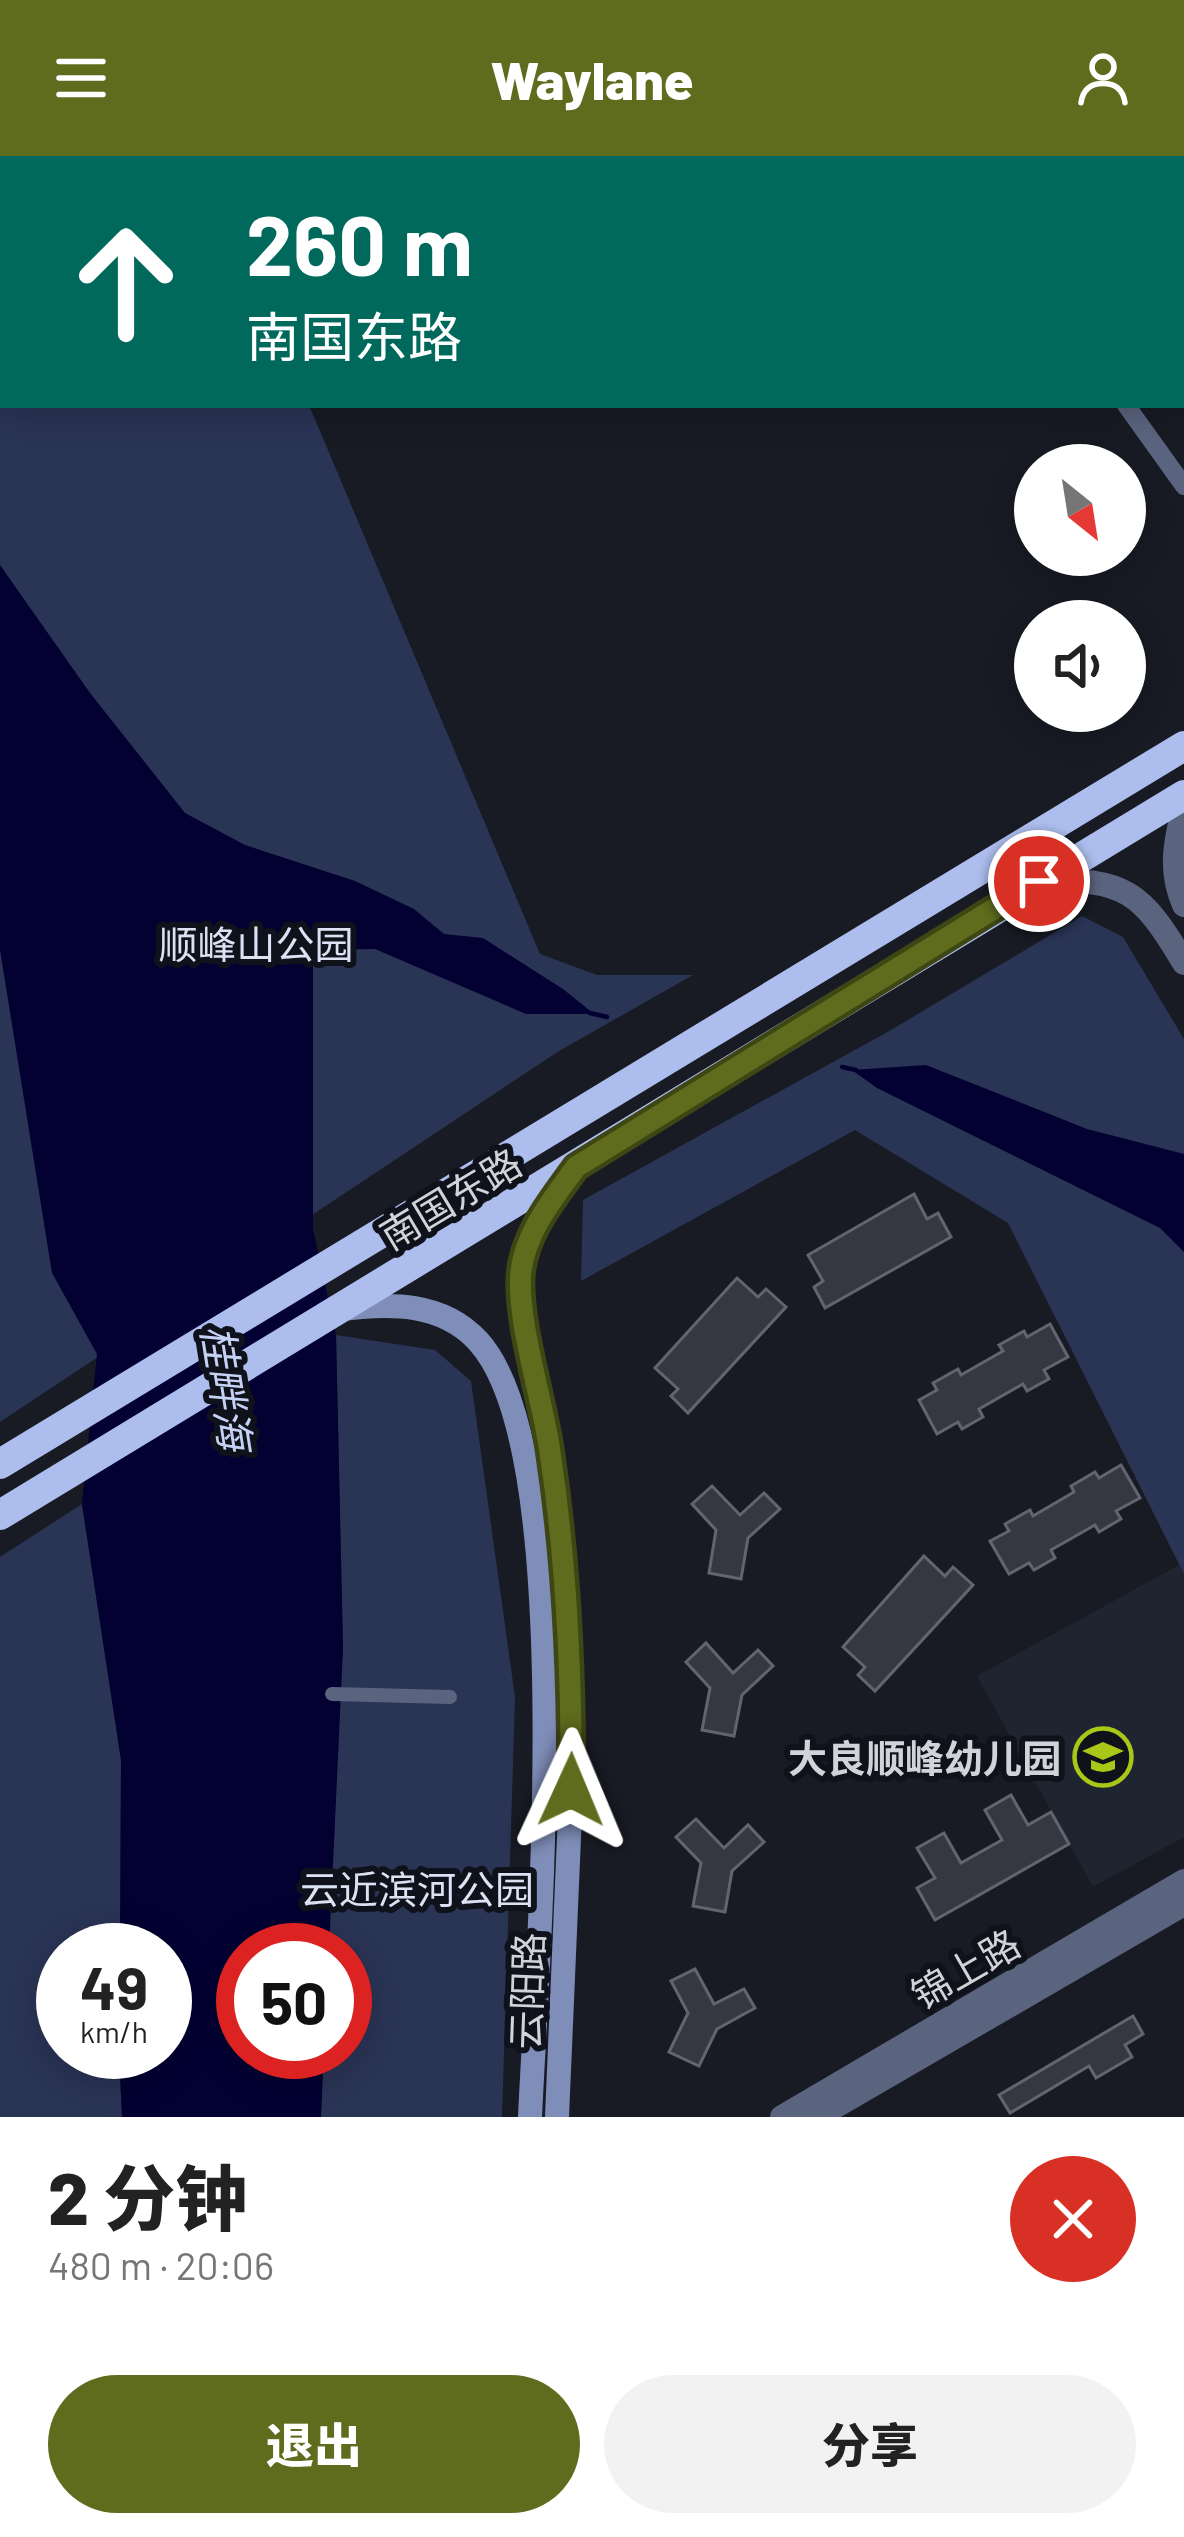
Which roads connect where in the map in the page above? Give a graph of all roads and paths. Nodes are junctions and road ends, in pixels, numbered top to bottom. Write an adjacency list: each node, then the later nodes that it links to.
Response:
1 (1128, 408): 2 (street)
2 (1184, 486)
3 (1184, 746): 11 (highway, 南国东路)
4 (1184, 795): 6 (highway, 南国东路)
5 (1184, 807): 7 (street)
6 (1039, 881): 8 (street); 9 (highway, 南国东路)
7 (1184, 904)
8 (1184, 963)
9 (576, 1167): 10 (highway, 南国东路); 13 (main road, 云阳路)
10 (340, 1310): 12 (highway, 南国东路); 14 (main road, 云阳路)
11 (0, 1464)
12 (1, 1515)
13 (564, 1547): 14 (main road); 19 (main road, 云阳路)
14 (538, 1574): 20 (main road, 云阳路)
15 (332, 1694): 16 (street)
16 (450, 1697)
17 (1184, 1881): 23 (street, 锦上路)
18 (1184, 1904): 24 (street, 锦上路)
19 (559, 2090): 21 (main road, 云阳路); 22 (street)
20 (530, 2117)
21 (557, 2117)
22 (568, 2117)
23 (782, 2117)
24 (817, 2117)

